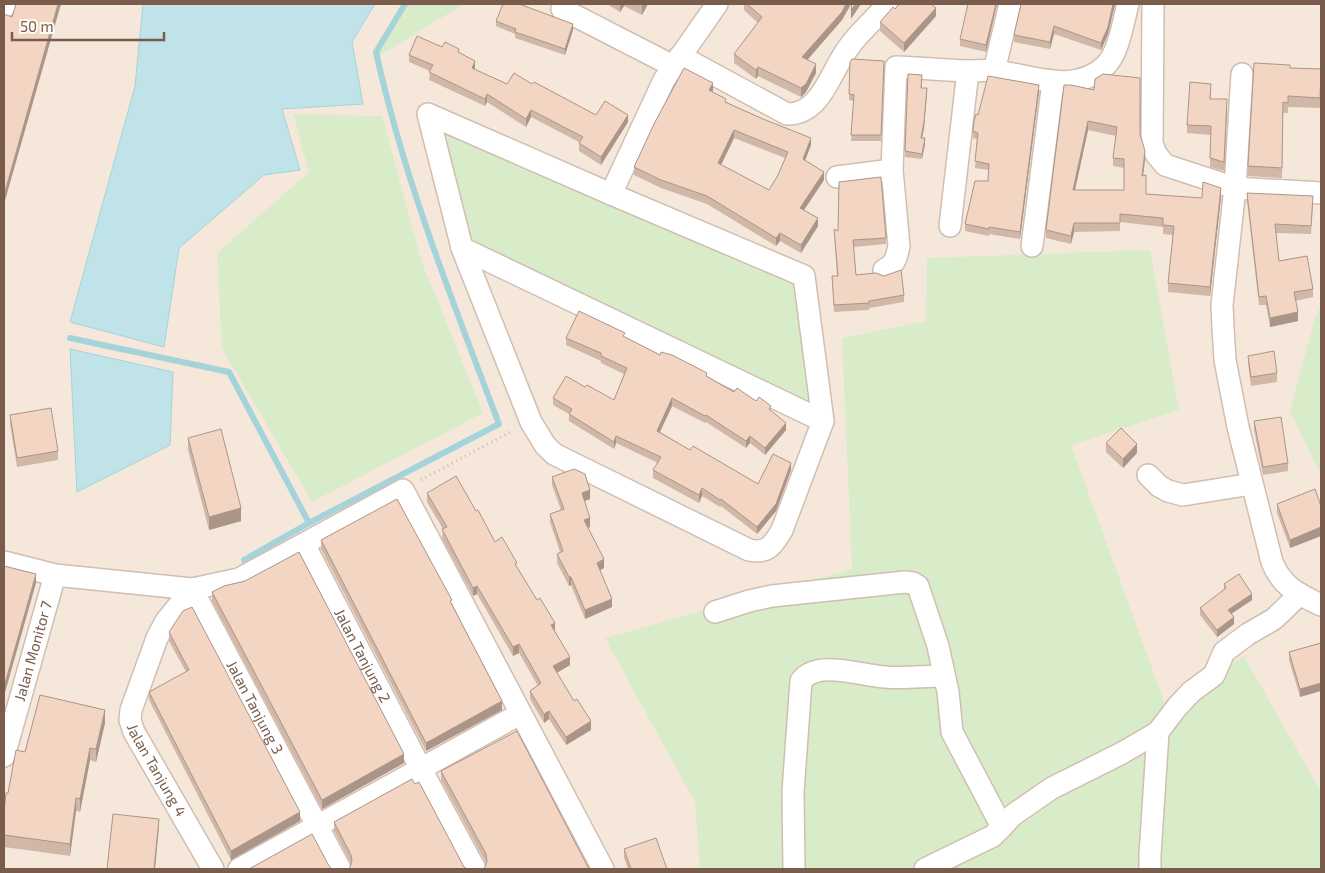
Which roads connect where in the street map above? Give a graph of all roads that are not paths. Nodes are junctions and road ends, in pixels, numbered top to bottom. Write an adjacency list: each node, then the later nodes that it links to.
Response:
1 (717, 4): 7 (street)
2 (887, 4): 7 (street)
3 (1010, 4): 9 (street)
4 (1128, 4): 11 (street)
5 (1153, 4): 14 (street)
6 (562, 9): 7 (street)
7 (676, 61): 16 (street)
8 (968, 71): 9 (street); 12 (street); 17 (street)
9 (994, 71): 11 (street)
10 (1242, 74): 14 (street)
11 (1053, 82): 18 (street)
12 (892, 170): 13 (street); 20 (street)
13 (837, 177)
14 (1235, 188): 15 (street); 23 (street)
15 (1321, 193)
16 (610, 194): 19 (street); 21 (street)
17 (950, 226)
18 (1032, 246)
19 (462, 248): 21 (street); 21 (street)
20 (884, 270)
21 (823, 421)
22 (1148, 475): 23 (street)
23 (1252, 484): 28 (street)
24 (304, 544): 27 (street); 32 (street); 35 (street, Jalan Tanjung 2)
25 (4, 562): 26 (street)
26 (55, 575): 27 (street); 34 (street, Jalan Monitor 7)
27 (192, 589): 36 (street, Jalan Tanjung 3); 38 (street, Jalan Tanjung 4)
28 (1300, 594): 29 (street); 33 (street)
29 (1321, 605)
30 (715, 612): 31 (street)
31 (943, 676): 37 (street); 43 (street)
32 (520, 714): 35 (street); 42 (street)
33 (1158, 732): 37 (street); 45 (street)
34 (4, 756)
35 (421, 769): 36 (street); 41 (street, Jalan Tanjung 2)
36 (317, 826): 39 (street); 40 (street, Jalan Tanjung 3)
37 (1002, 827): 44 (street)
38 (214, 869)
39 (238, 869)
40 (340, 869)
41 (475, 869)
42 (603, 869)
43 (794, 869)
44 (925, 869)
45 (1150, 869)

